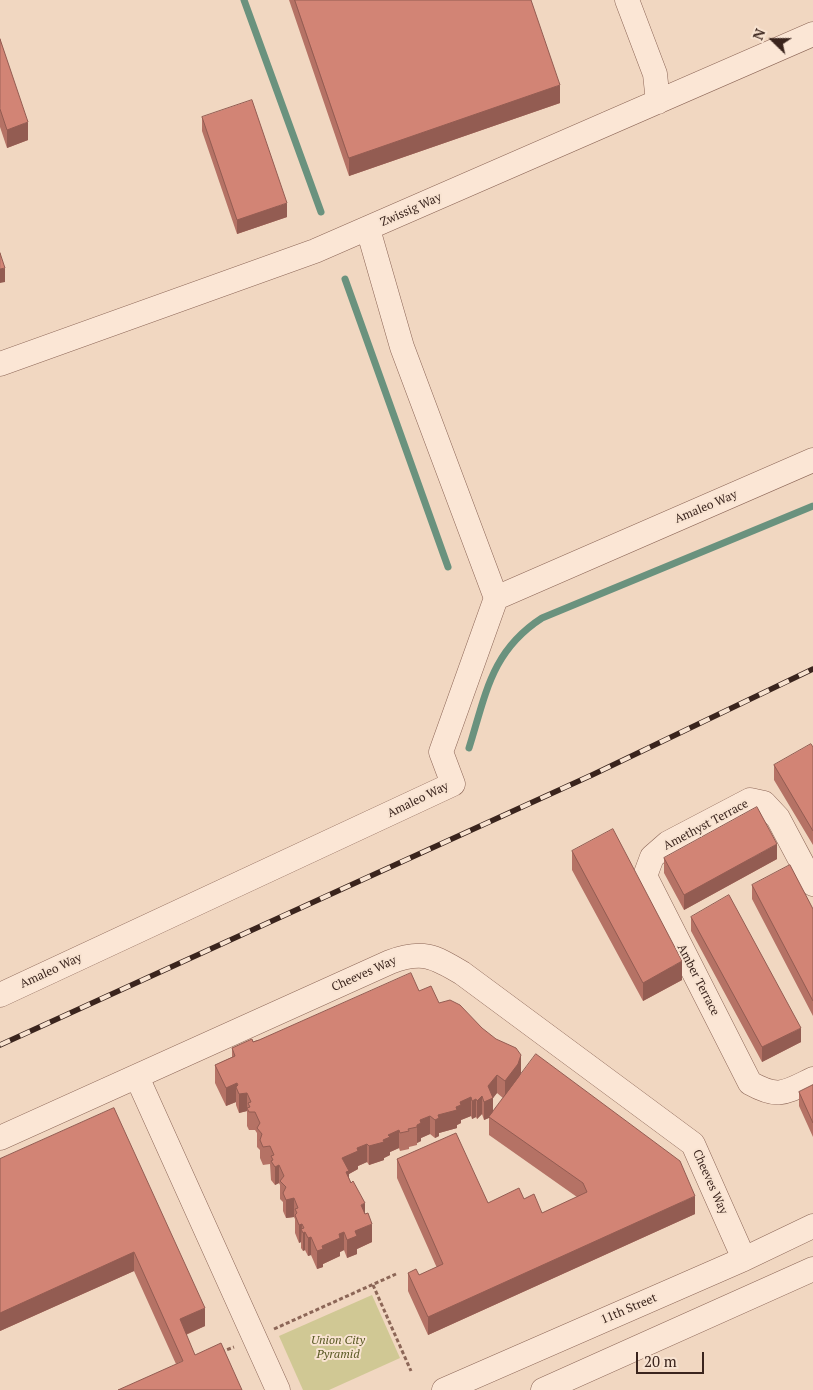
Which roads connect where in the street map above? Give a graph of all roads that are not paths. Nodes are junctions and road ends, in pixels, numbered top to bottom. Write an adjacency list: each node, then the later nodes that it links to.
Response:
1 (627, 0): 3 (street)
2 (811, 38): 3 (street, Zwissig Way)
3 (658, 102): 4 (street, Zwissig Way)
4 (368, 229): 5 (street, Zwissig Way); 7 (street)
5 (0, 364)
6 (813, 460): 7 (street, Amaleo Way)
7 (496, 598): 10 (street, Amaleo Way)
8 (652, 857): 9 (street, Amethyst Terrace); 12 (street, Amber Terrace)
9 (813, 884)
10 (0, 995)
11 (138, 1077): 13 (street, Cheeves Way); 15 (street, Cheeves Way); 17 (street)
12 (813, 1079)
13 (0, 1138)
14 (813, 1226): 15 (street, 11th Street)
15 (744, 1259): 18 (street, 11th Street)
16 (813, 1268): 19 (street)
17 (278, 1390)
18 (444, 1390)
19 (543, 1390)

